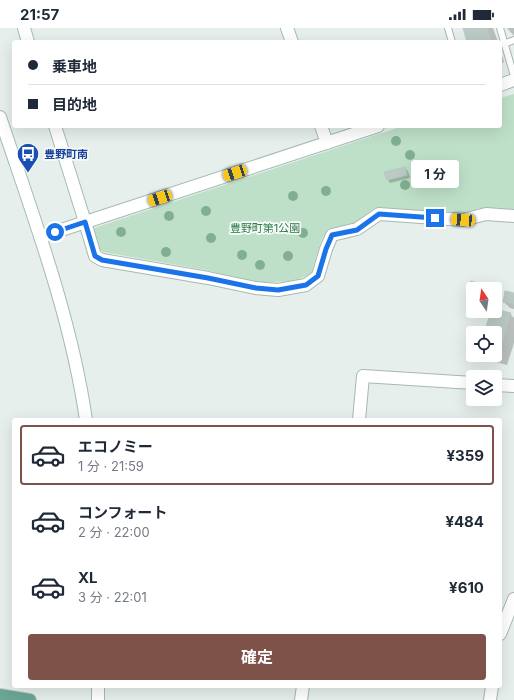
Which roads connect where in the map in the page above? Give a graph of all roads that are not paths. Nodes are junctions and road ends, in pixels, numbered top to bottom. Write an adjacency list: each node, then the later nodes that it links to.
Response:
1 (24, 28): 5 (street)
2 (287, 28): 6 (street)
3 (448, 28): 7 (lane)
4 (500, 28): 9 (lane)
5 (27, 40)
6 (291, 40)
7 (451, 40)
8 (514, 40): 9 (lane)
9 (504, 44): 10 (lane)
10 (514, 76)
11 (514, 80): 12 (street)
12 (502, 84)
13 (0, 117): 20 (street)
14 (56, 128): 19 (street)
15 (322, 128): 17 (street)
16 (372, 128): 17 (street)
17 (326, 143): 19 (street)
18 (514, 216): 19 (street)
19 (85, 222): 20 (street)
20 (40, 236): 24 (street)
21 (466, 383): 25 (street)
22 (502, 385): 23 (street)
23 (514, 386)
24 (86, 418)
25 (359, 418)
26 (514, 599): 27 (street)
27 (502, 629)
28 (98, 688): 33 (street)
29 (303, 688): 34 (street)
30 (492, 688): 35 (street)
31 (0, 695): 32 (main road)
32 (29, 700)
33 (98, 700)
34 (301, 700)
35 (490, 700)

